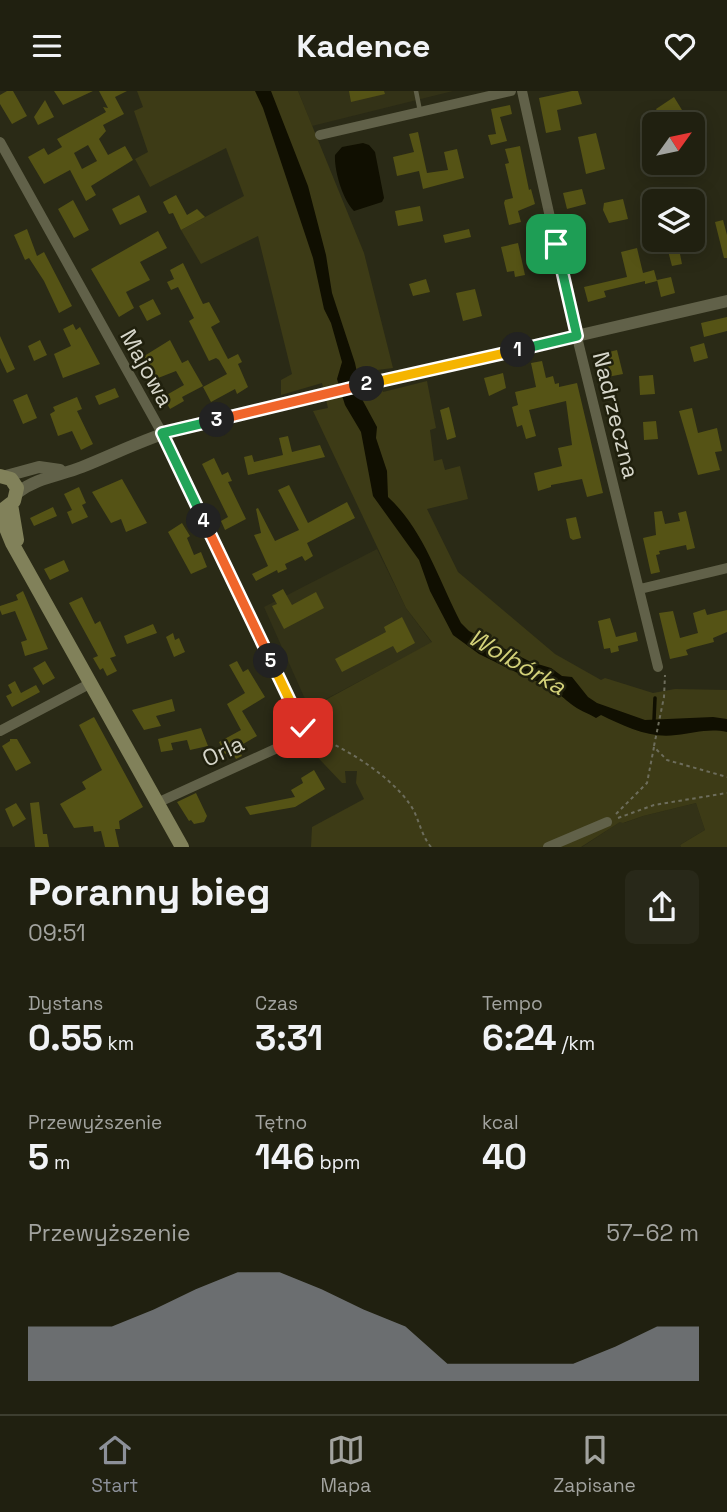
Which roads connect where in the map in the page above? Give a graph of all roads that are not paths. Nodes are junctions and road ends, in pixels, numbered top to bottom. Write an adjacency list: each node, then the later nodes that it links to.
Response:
1 (416, 91): 4 (lane)
2 (512, 91): 4 (street)
3 (522, 91): 8 (street, Nadrzeczna)
4 (421, 112): 5 (street)
5 (320, 135)
6 (0, 142): 9 (street, Majowa)
7 (727, 301): 8 (street)
8 (577, 336): 9 (street); 14 (street, Nadrzeczna)
9 (162, 433): 10 (street); 18 (street, Majowa)
10 (64, 471): 11 (street); 12 (street)
11 (3, 476): 12 (main road)
12 (7, 505): 16 (main road)
13 (727, 568): 14 (street)
14 (640, 589): 15 (street, Nadrzeczna)
15 (662, 667)
16 (92, 684): 17 (street); 19 (main road)
17 (0, 731)
18 (302, 732): 19 (street, Orla)
19 (157, 803): 21 (main road)
20 (607, 822): 22 (street)
21 (182, 847)
22 (548, 847)

